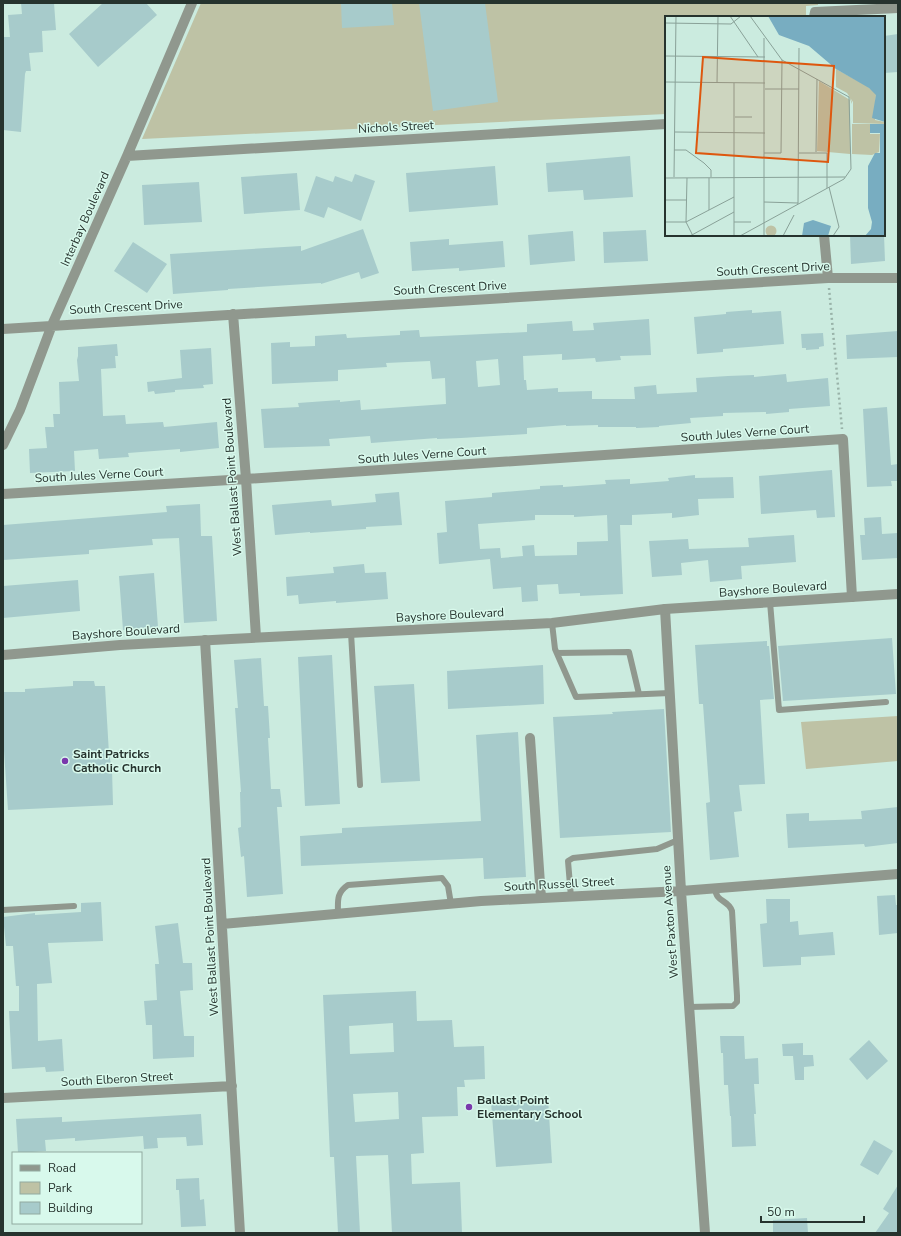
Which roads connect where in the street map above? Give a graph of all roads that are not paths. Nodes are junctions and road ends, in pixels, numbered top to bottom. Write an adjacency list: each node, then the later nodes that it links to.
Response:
1 (192, 3): 5 (street, Interbay Boulevard)
2 (898, 8): 3 (street)
3 (814, 15)
4 (665, 124): 5 (street, Nichols Street)
5 (127, 156): 10 (street, Interbay Boulevard)
6 (824, 236): 7 (street)
7 (828, 278): 8 (street, South Crescent Drive); 9 (street, South Crescent Drive)
8 (898, 278)
9 (233, 314): 10 (street, South Crescent Drive); 13 (street, West Ballast Point Boulevard)
10 (52, 325): 11 (street, South Crescent Drive); 12 (street, Interbay Boulevard)
11 (3, 329)
12 (3, 445)
13 (246, 480): 14 (street, South Jules Verne Court); 16 (street, South Jules Verne Court); 21 (street, West Ballast Point Boulevard)
14 (3, 494)
15 (898, 594): 16 (street, Bayshore Boulevard)
16 (852, 597): 17 (street, Bayshore Boulevard)
17 (770, 602): 18 (street, Bayshore Boulevard); 27 (lane)
18 (665, 609): 19 (street, Bayshore Boulevard); 25 (street, West Paxton Avenue)
19 (552, 623): 20 (street, Bayshore Boulevard); 23 (lane)
20 (351, 633): 21 (street, Bayshore Boulevard); 29 (lane)
21 (256, 637): 22 (street, Bayshore Boulevard)
22 (205, 640): 24 (street, Bayshore Boulevard); 40 (street, West Ballast Point Boulevard)
23 (556, 653): 26 (lane); 26 (lane)
24 (3, 655)
25 (670, 692): 26 (lane); 30 (street, West Paxton Avenue)
26 (639, 694)
27 (886, 702)
28 (530, 738): 35 (street)
29 (360, 785)
30 (678, 840): 33 (street, West Paxton Avenue); 34 (lane)
31 (898, 874): 32 (street, South Russell Street)
32 (715, 888): 33 (street, South Russell Street); 41 (lane)
33 (680, 891): 34 (street, South Russell Street); 41 (street, West Paxton Avenue)
34 (571, 897): 35 (street, South Russell Street)
35 (541, 898): 36 (street, South Russell Street)
36 (451, 904): 39 (street, South Russell Street); 39 (lane)
37 (74, 906): 38 (lane)
38 (3, 910)
39 (338, 914): 40 (street, South Russell Street)
40 (222, 924): 42 (street, West Ballast Point Boulevard)
41 (689, 1007): 45 (street, West Paxton Avenue)
42 (232, 1086): 43 (street, South Elberon Street); 44 (street, West Ballast Point Boulevard)
43 (3, 1098)
44 (240, 1233)
45 (705, 1233)

